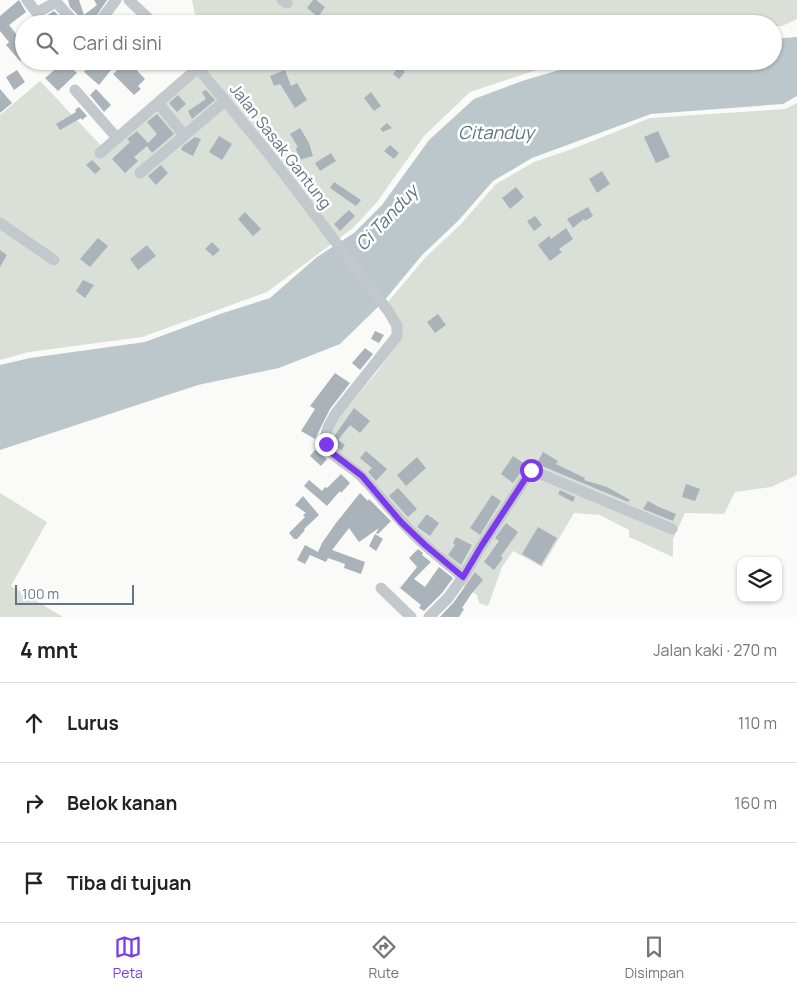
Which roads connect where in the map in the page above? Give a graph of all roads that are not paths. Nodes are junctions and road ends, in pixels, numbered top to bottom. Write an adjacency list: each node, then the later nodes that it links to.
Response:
1 (26, 0): 4 (street)
2 (116, 0): 5 (street)
3 (129, 0): 6 (street)
4 (68, 15)
5 (105, 15)
6 (145, 15)
7 (189, 70): 11 (street)
8 (200, 70): 10 (street, Jalan Sasak Gantung)
9 (75, 90): 13 (street)
10 (226, 101): 12 (street); 19 (street, Jalan Sasak Gantung)
11 (158, 103): 12 (street); 13 (street)
12 (184, 135): 15 (street)
13 (117, 138): 14 (street)
14 (100, 153)
15 (140, 173)
16 (0, 223): 17 (street)
17 (54, 260)
18 (672, 529): 19 (street)
19 (463, 577): 22 (street)
20 (381, 588): 21 (street)
21 (411, 617)
22 (429, 617)

